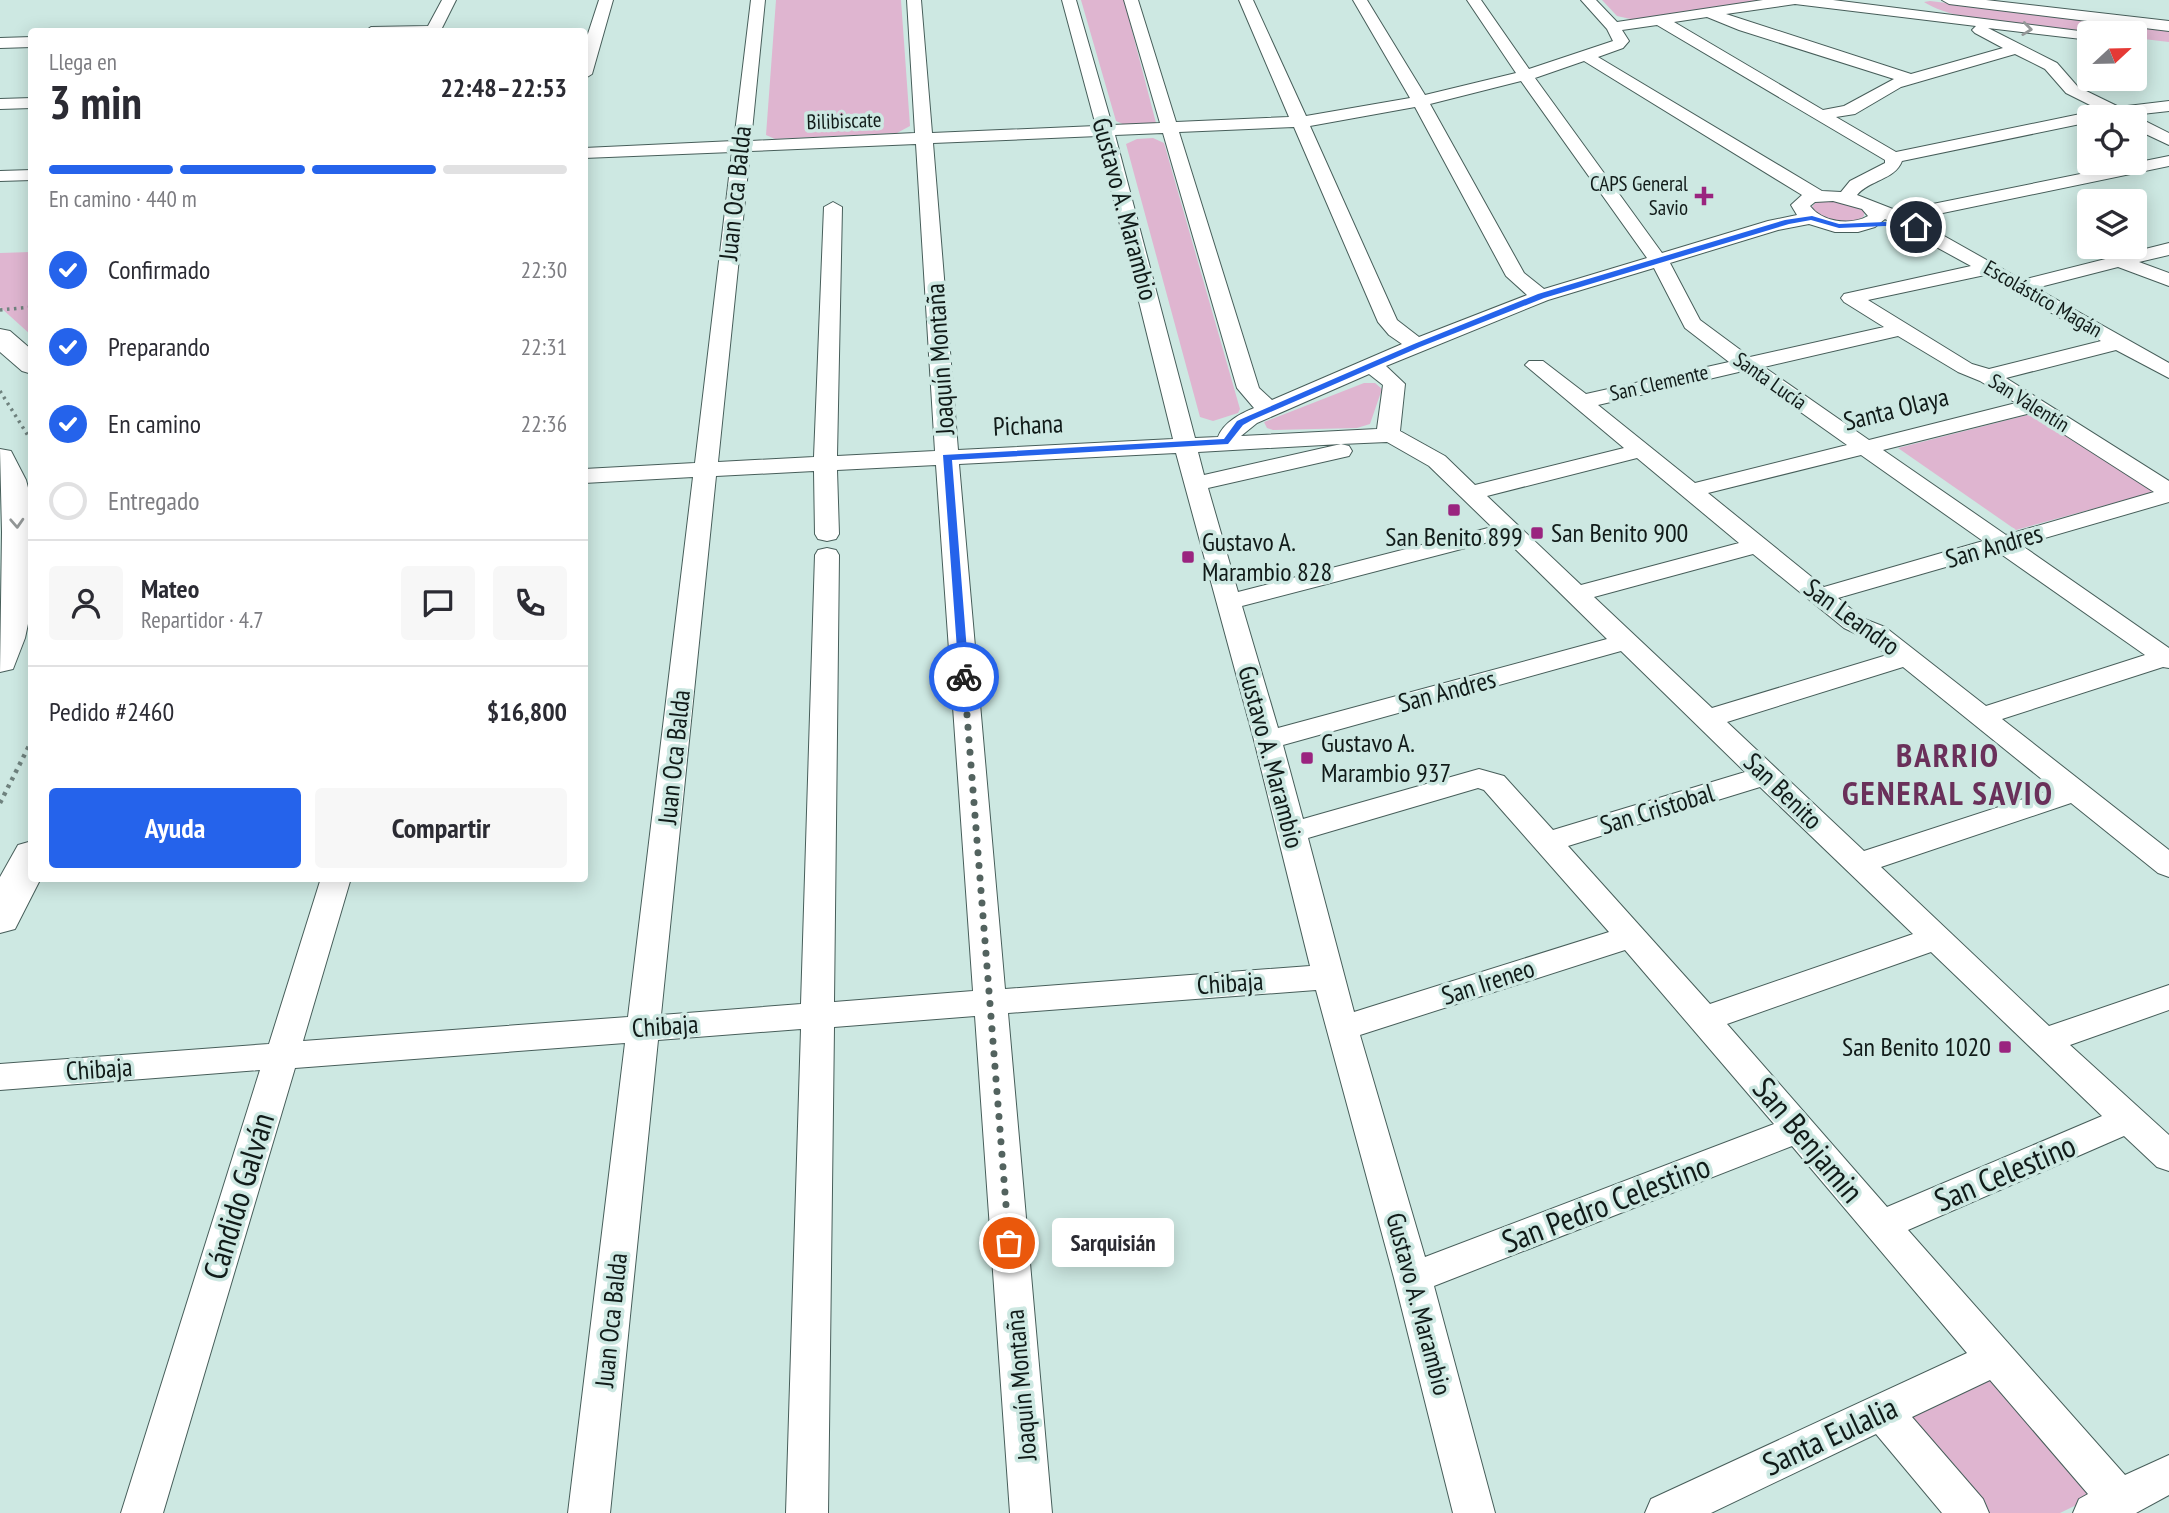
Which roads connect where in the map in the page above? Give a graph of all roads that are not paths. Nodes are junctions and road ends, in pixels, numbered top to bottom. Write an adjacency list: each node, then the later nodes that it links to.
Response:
1 (449, 0): 20 (street)
2 (606, 0): 26 (street)
3 (758, 0): 43 (street, Juan Oca Balda)
4 (914, 0): 41 (street, Joaquín Montaña)
5 (1069, 0): 40 (street, Gustavo A. Marambio)
6 (1131, 0): 39 (street)
7 (1246, 0): 37 (street)
8 (1360, 0): 29 (street)
9 (1474, 0): 27 (street, Santa Lucía)
10 (1588, 0): 19 (street)
11 (1795, 0): 15 (street); 17 (street)
12 (1906, 0): 17 (street)
13 (1950, 0): 14 (street)
14 (1975, 1): 18 (street)
15 (1710, 13): 16 (street); 28 (street)
16 (1661, 20): 19 (street); 35 (street)
17 (1965, 22): 21 (street, one-way to 21); 24 (street)
18 (2169, 26)
19 (1613, 27): 25 (street, Bilibiscate)
20 (434, 28)
21 (2077, 35)
22 (0, 43): 23 (street)
23 (28, 43)
24 (2016, 50): 28 (street); 32 (street)
25 (1588, 57): 27 (street, Bilibiscate); 49 (street, Escolástico Magán)
26 (588, 61)
27 (1524, 76): 29 (street, Bilibiscate); 58 (street, Santa Lucía)
28 (1910, 79): 35 (street)
29 (1420, 101): 37 (street, Bilibiscate); 63 (street)
30 (28, 103): 31 (street)
31 (0, 104)
32 (2101, 105)
33 (2169, 106): 34 (street)
34 (2147, 110)
35 (1821, 115): 45 (street)
36 (2077, 120): 45 (street)
37 (1300, 123): 39 (street, Bilibiscate); 67 (street)
38 (2147, 128): 42 (street)
39 (1171, 129): 40 (street, Bilibiscate); 76 (street)
40 (1105, 132): 41 (street, Bilibiscate); 79 (street, Gustavo A. Marambio)
41 (924, 140): 43 (street, Bilibiscate); 83 (street, Joaquín Montaña)
42 (2169, 140)
43 (740, 148): 44 (street, Bilibiscate); 86 (street, Juan Oca Balda)
44 (588, 153)
45 (1893, 158): 50 (street)
46 (2169, 161): 53 (street)
47 (28, 175): 48 (street)
48 (0, 176)
49 (1817, 196): 50 (street, Escolástico Magán); 54 (street)
50 (1846, 197): 52 (street, Escolástico Magán)
51 (833, 207): 85 (street)
52 (1874, 210): 53 (street, Escolástico Magán); 55 (street)
53 (1897, 217): 56 (street, Escolástico Magán)
54 (1812, 218): 55 (street, Escolástico Magán); 58 (street)
55 (1862, 226): 56 (street, Escolástico Magán)
56 (1916, 227): 60 (street, Escolástico Magán)
57 (2169, 249): 59 (street)
58 (1658, 260): 63 (street); 69 (street, Santa Lucía)
59 (2119, 261): 61 (street); 62 (street)
60 (1989, 268): 62 (street, Escolástico Magán); 64 (street, San Valentín)
61 (2169, 280)
62 (2020, 285): 66 (street, Escolástico Magán)
63 (1541, 296): 67 (street)
64 (1902, 330): 69 (street, San Clemente); 73 (street, San Valentín)
65 (0, 337): 68 (main road)
66 (2119, 343): 72 (street, Escolástico Magán); 73 (street)
67 (1417, 345): 71 (street)
68 (28, 362)
69 (1745, 364): 74 (street, San Clemente); 80 (street, Santa Lucía)
70 (1536, 365): 74 (street, San Leandro)
71 (1371, 366): 76 (street); 77 (street)
72 (2169, 372)
73 (1988, 376): 75 (street, San Valentín)
74 (1581, 402): 81 (street, San Leandro)
75 (2035, 405): 80 (street, Santa Olaya); 91 (street, San Valentín)
76 (1271, 410): 78 (street)
77 (1391, 435): 78 (street, Pichana); 90 (street, San Benito)
78 (1228, 442): 79 (street, Pichana)
79 (1186, 444): 83 (street, Pichana); 88 (street, Gustavo A. Marambio)
80 (1866, 448): 89 (street, Santa Olaya); 93 (street, Santa Lucía)
81 (1642, 450): 89 (street, San Leandro); 90 (street)
82 (1341, 452): 88 (street)
83 (947, 457): 85 (street, Pichana); 118 (street, Joaquín Montaña)
84 (0, 458): 101 (main road, one-way to 101)
85 (825, 463): 86 (street, Pichana); 119 (street)
86 (705, 469): 87 (street, Pichana); 121 (street, Juan Oca Balda)
87 (588, 476)
88 (1195, 484): 97 (street, Gustavo A. Marambio)
89 (1690, 491): 94 (street, San Leandro)
90 (1470, 493): 92 (street, San Benito)
91 (2169, 493): 93 (street, San Andres)
92 (1508, 530): 95 (street, San Benito); 97 (street)
93 (2001, 544): 96 (street, San Andres); 100 (street, Santa Lucía)
94 (1758, 545): 95 (street); 96 (street, San Leandro)
95 (1576, 594): 98 (street, San Benito)
96 (1819, 596): 99 (street, San Leandro)
97 (1228, 602): 104 (street, Gustavo A. Marambio)
98 (1625, 642): 103 (street, San Benito); 104 (street, San Andres)
99 (1908, 657): 102 (street, San Leandro); 103 (street)
100 (2168, 658): 102 (street)
101 (0, 662)
102 (1983, 716): 106 (street, San Leandro)
103 (1707, 719): 105 (street, San Benito)
104 (1268, 740): 107 (street, Gustavo A. Marambio)
105 (1766, 775): 108 (street, San Cristobal); 111 (street, San Benito)
106 (2074, 792): 109 (street, San Leandro); 111 (street)
107 (1292, 832): 108 (street, San Benjamin); 116 (street, Gustavo A. Marambio)
108 (1548, 842): 114 (street, San Benjamin)
109 (2166, 861)
110 (28, 863): 113 (main road)
111 (1859, 864): 115 (street, San Benito)
112 (335, 882): 124 (street, Cándido Galván)
113 (0, 918)
114 (1633, 936): 120 (street, San Benjamin); 122 (street, San Ireneo)
115 (1936, 939): 120 (street); 123 (street, San Benito)
116 (1329, 976): 118 (street, Chibaja); 122 (street, Gustavo A. Marambio)
117 (2169, 997): 123 (street)
118 (989, 1000): 119 (street, Chibaja); 138 (street, Joaquín Montaña)
119 (819, 1014): 121 (street, Chibaja); 137 (street)
120 (1705, 1019): 127 (street, San Benjamin)
121 (644, 1028): 124 (street, Chibaja); 136 (street, Juan Oca Balda)
122 (1342, 1028): 130 (street, Gustavo A. Marambio)
123 (2043, 1041): 126 (street, San Benito)
124 (283, 1054): 125 (street, Chibaja); 135 (street, Cándido Galván)
125 (0, 1077)
126 (2129, 1119): 128 (street, San Benito); 129 (street, San Celestino)
127 (1799, 1129): 129 (street, San Benjamin); 130 (street, San Pedro Celestino)
128 (2169, 1157)
129 (1880, 1226): 131 (street, San Benjamin)
130 (1413, 1278): 139 (street, Gustavo A. Marambio)
131 (1994, 1359): 132 (street, Santa Eulalia); 134 (street, San Benjamin)
132 (1882, 1411): 140 (street, Santa Eulalia); 141 (street)
133 (2169, 1474): 134 (street)
134 (2107, 1506)
135 (142, 1513)
136 (589, 1513)
137 (807, 1513)
138 (1031, 1513)
139 (1474, 1513)
140 (1666, 1513)
141 (1968, 1513)

